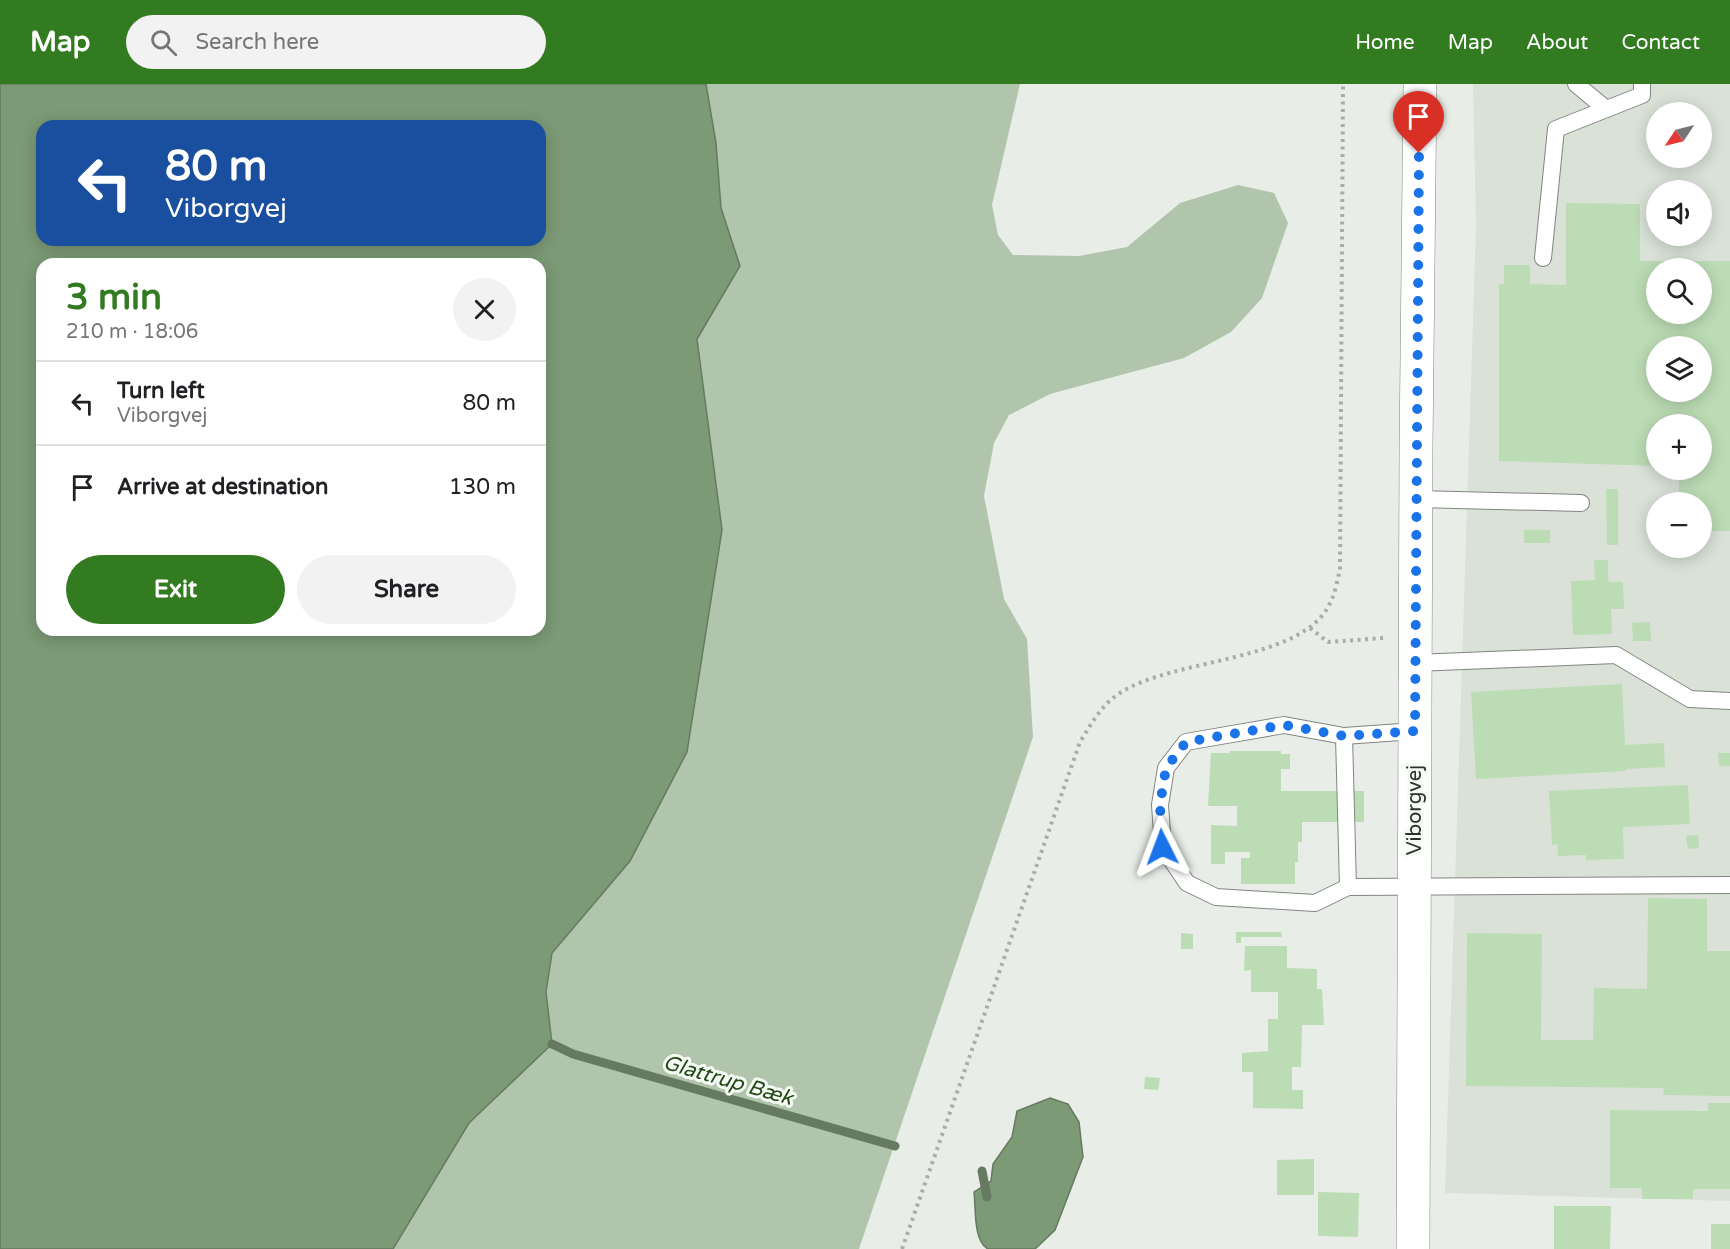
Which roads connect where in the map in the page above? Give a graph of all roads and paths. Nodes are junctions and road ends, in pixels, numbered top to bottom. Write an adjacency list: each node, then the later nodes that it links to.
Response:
1 (1343, 84): 9 (path)
2 (1420, 84): 7 (street, Viborgvej)
3 (1576, 84): 5 (lane)
4 (1642, 84): 5 (lane)
5 (1606, 109): 6 (lane)
6 (1543, 258)
7 (1416, 500): 8 (lane); 11 (street, Viborgvej)
8 (1581, 503)
9 (1310, 628): 10 (path); 18 (path)
10 (1385, 638)
11 (1415, 663): 12 (lane); 13 (street, Viborgvej)
12 (1730, 701)
13 (1415, 731): 14 (lane); 15 (street, Viborgvej)
14 (1344, 736): 17 (lane); 17 (lane)
15 (1414, 885): 16 (lane); 17 (lane); 19 (street, Viborgvej)
16 (1730, 885)
17 (1348, 887)
18 (902, 1249)
19 (1413, 1249)

